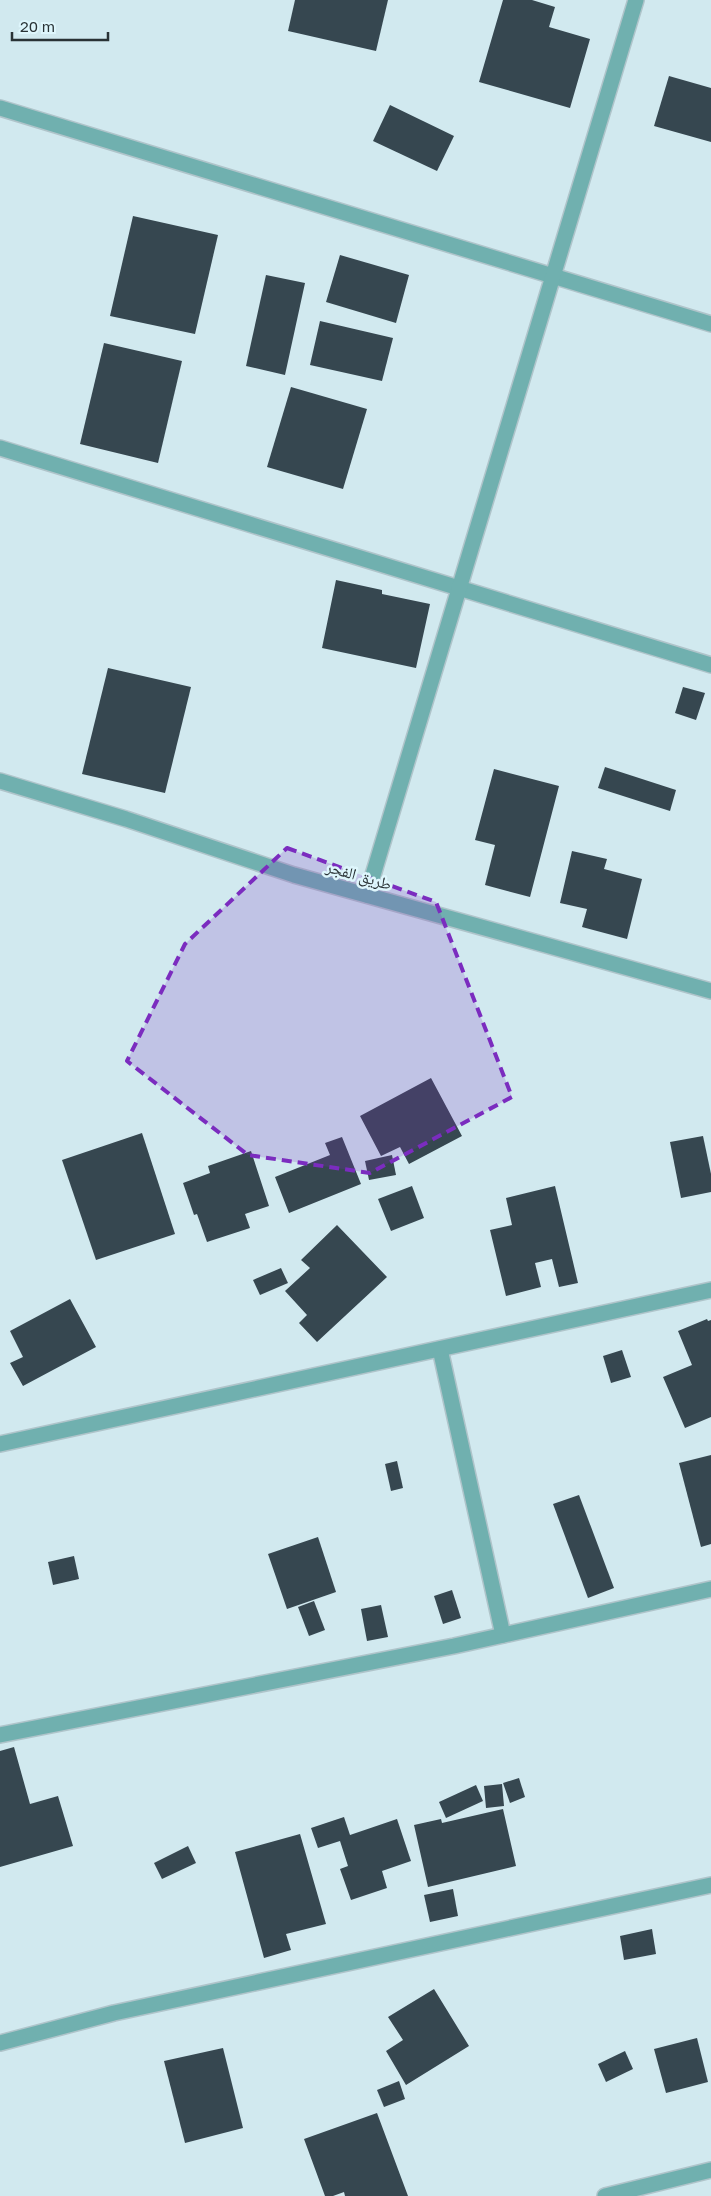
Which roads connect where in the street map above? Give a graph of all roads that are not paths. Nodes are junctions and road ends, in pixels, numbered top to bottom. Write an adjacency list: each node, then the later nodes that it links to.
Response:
1 (636, 0): 3 (street)
2 (0, 108): 3 (street)
3 (553, 276): 4 (street); 6 (street)
4 (711, 324)
5 (0, 448): 6 (street)
6 (459, 588): 7 (street); 9 (street)
7 (711, 665)
8 (0, 781): 9 (street, طريق الفجر)
9 (367, 895): 10 (street, طريق الفجر)
10 (711, 991)
11 (711, 1290): 12 (street)
12 (440, 1349): 13 (street); 15 (street)
13 (0, 1444)
14 (711, 1589): 15 (street)
15 (504, 1635): 16 (street)
16 (0, 1735)
17 (711, 1885): 18 (street)
18 (0, 2043)
19 (711, 2170): 20 (street)
20 (605, 2196)

